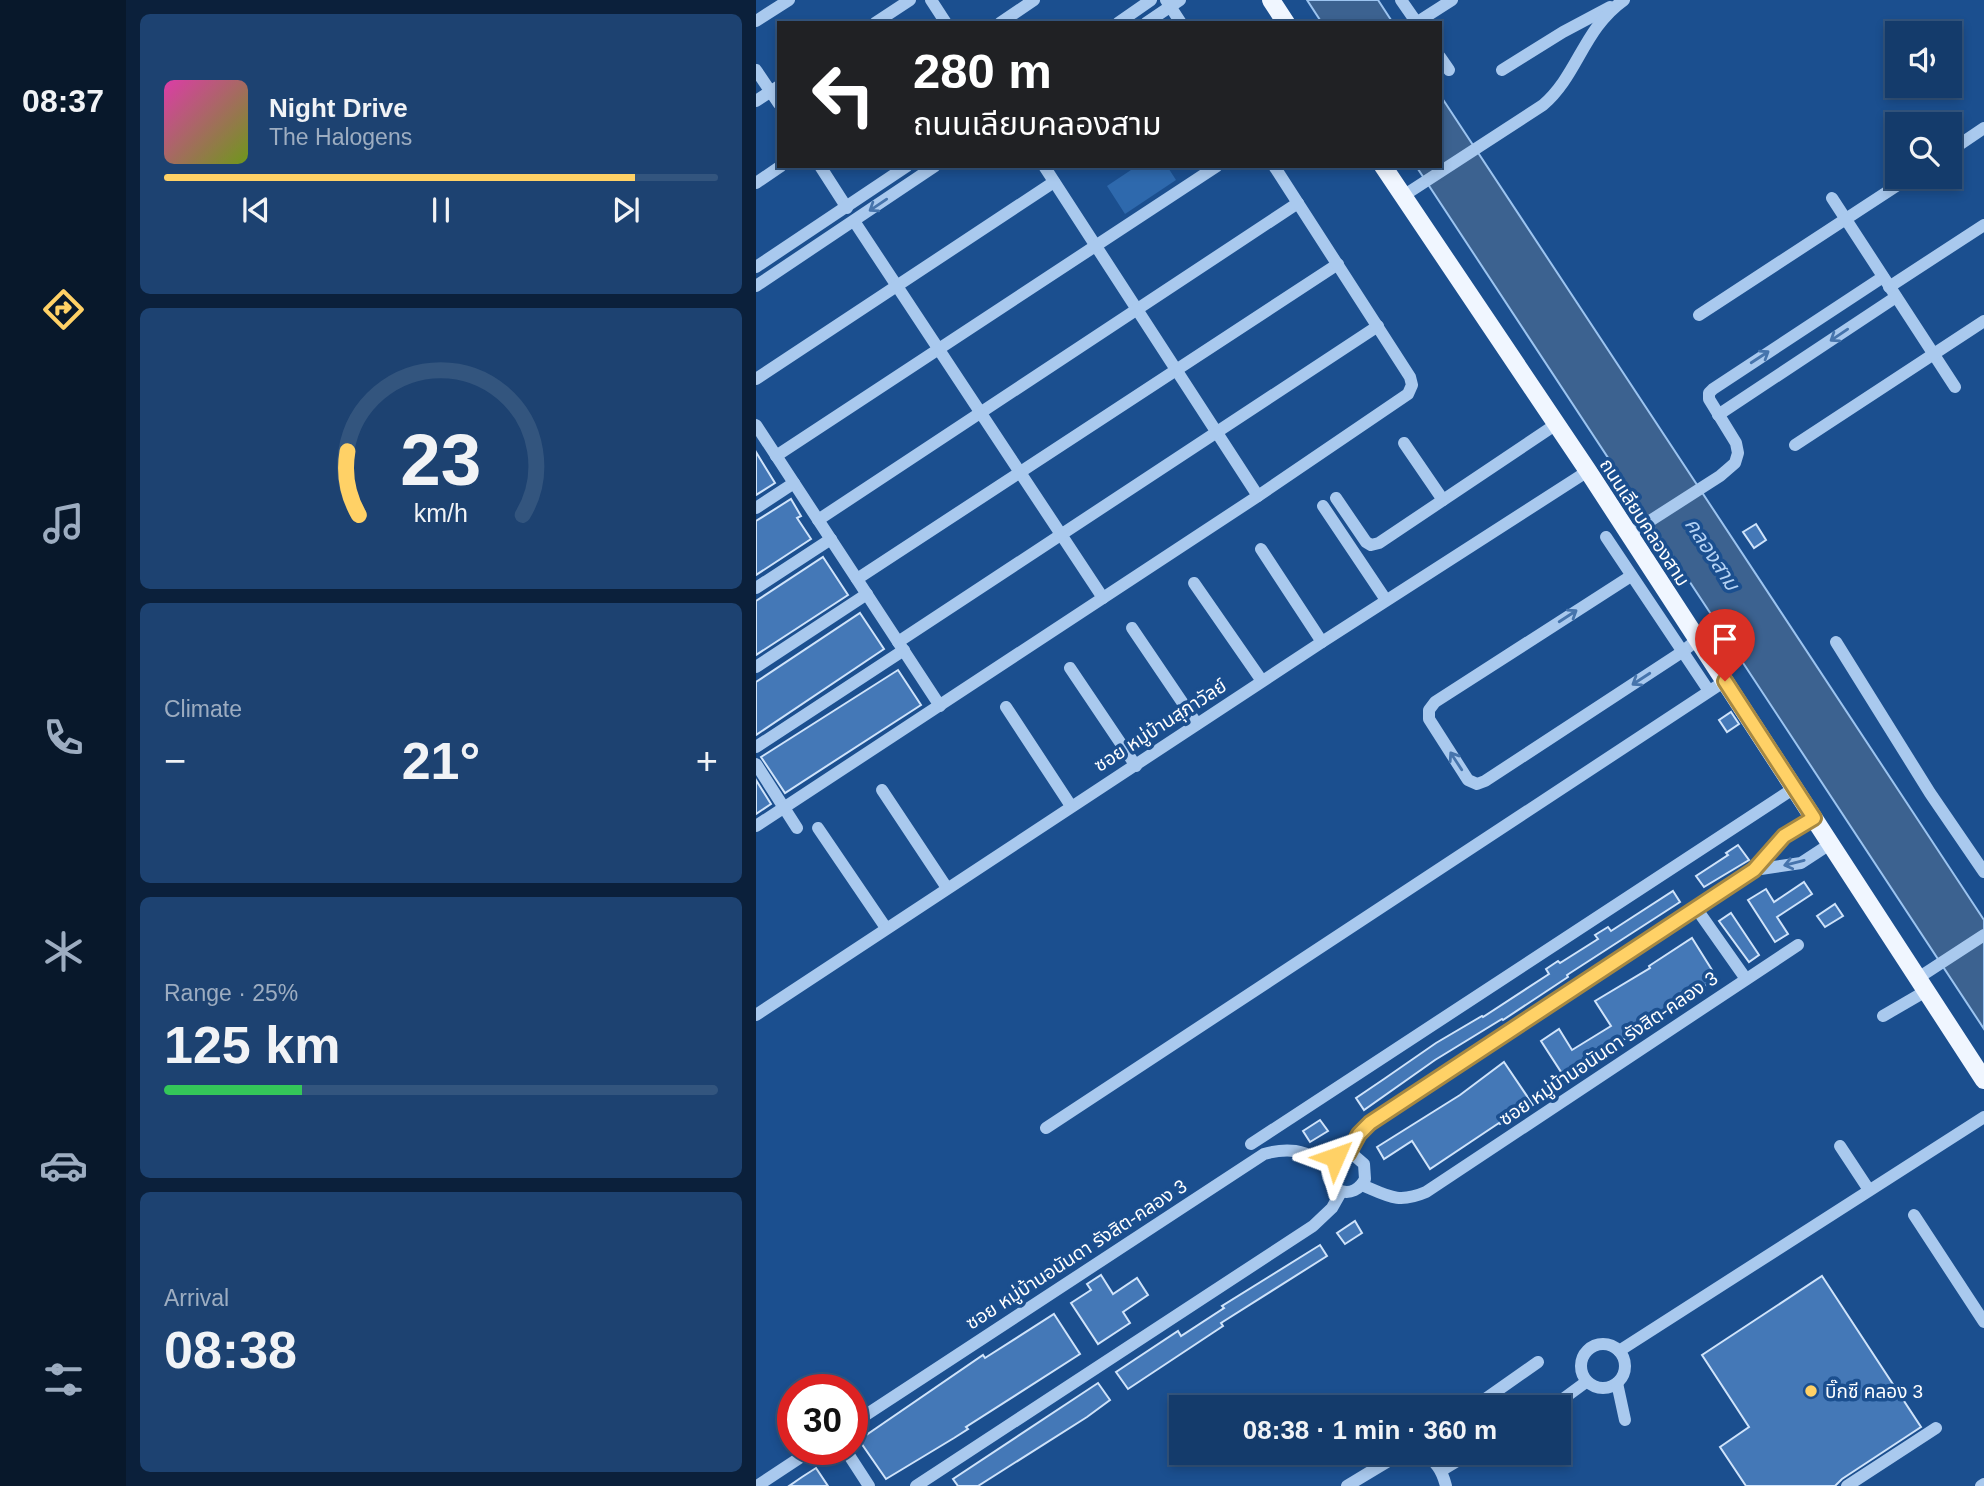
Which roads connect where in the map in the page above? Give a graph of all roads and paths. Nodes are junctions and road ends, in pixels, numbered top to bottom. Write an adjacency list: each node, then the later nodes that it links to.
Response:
1 (789, 0): 20 (street)
2 (910, 0): 11 (street)
3 (931, 0): 12 (street)
4 (1034, 0): 13 (street)
5 (1151, 0): 14 (street)
6 (1270, 0): 17 (main road)
7 (1401, 0): 18 (street)
8 (1452, 0): 19 (street)
9 (1622, 1): 24 (street); 40 (street)
10 (1172, 2): 15 (street); 16 (street)
11 (878, 21)
12 (945, 21)
13 (1003, 21)
14 (1121, 21)
15 (1148, 21)
16 (1180, 21)
17 (1285, 21)
18 (1416, 21)
19 (1420, 21)
20 (756, 22)
21 (1442, 60): 23 (street)
22 (756, 70): 25 (street)
23 (1449, 70)
24 (1502, 70)
25 (774, 89): 26 (street)
26 (756, 101)
27 (1984, 128): 28 (street)
28 (1962, 143)
29 (778, 168): 37 (street)
30 (821, 168): 43 (street)
31 (904, 168): 43 (street)
32 (932, 168): 45 (street, one-way to 45)
33 (1045, 168): 38 (street)
34 (1214, 168): 47 (street)
35 (1275, 168): 42 (street)
36 (1384, 168): 40 (main road, ถนนเลียบคลองสาม)
37 (756, 183)
38 (1054, 183): 47 (street); 51 (street)
39 (1892, 189): 44 (street)
40 (1403, 196): 65 (main road, ถนนเลียบคลองสาม)
41 (1832, 198): 44 (street)
42 (1298, 203): 48 (street); 53 (street)
43 (847, 208): 49 (street)
44 (1846, 219): 52 (street); 54 (street)
45 (854, 221): 50 (street); 51 (street)
46 (1984, 225): 52 (street)
47 (1095, 246): 53 (street); 57 (street)
48 (1338, 264): 56 (street); 59 (street)
49 (756, 267)
50 (756, 286)
51 (897, 286): 57 (street); 60 (street)
52 (1889, 287): 58 (street); 63 (street, one-way to 63); 63 (street, one-way to 52)
53 (1137, 310): 59 (street); 62 (street)
54 (1699, 315)
55 (1984, 321): 58 (street)
56 (1378, 326): 66 (street); 73 (street)
57 (938, 350): 62 (street); 69 (street)
58 (1933, 355): 61 (street); 68 (street)
59 (1176, 370): 66 (street); 71 (street)
60 (756, 379)
61 (1955, 387)
62 (980, 413): 71 (street); 78 (street)
63 (1718, 415): 80 (street)
64 (756, 425): 69 (street)
65 (1555, 425): 70 (main road, ถนนเลียบคลองสาม); 75 (street)
66 (1217, 433): 73 (street); 79 (street)
67 (1404, 443): 75 (street)
68 (1795, 445)
69 (776, 456): 72 (street)
70 (1588, 471): 80 (main road, ถนนเลียบคลองสาม); 90 (street, ซอย หมู่บ้านสุภาวัลย์)
71 (1020, 472): 79 (street); 85 (street)
72 (794, 483): 77 (street); 78 (street)
73 (1258, 496): 89 (street)
74 (1336, 498): 75 (street)
75 (1443, 500)
76 (1323, 506): 90 (street)
77 (756, 508)
78 (818, 520): 82 (street)
79 (1061, 535): 89 (street); 95 (street)
80 (1628, 535): 92 (main road, ถนนเลียบคลองสาม)
81 (1606, 537): 84 (street)
82 (831, 539): 85 (street); 87 (street)
83 (1261, 549): 93 (street)
84 (1631, 576): 96 (street); 96 (street, one-way to 84)
85 (857, 579): 88 (street)
86 (1194, 583): 99 (street)
87 (756, 588)
88 (867, 594): 95 (street); 97 (street)
89 (1103, 598): 102 (street)
90 (1386, 600): 93 (street, ซอย หมู่บ้านสุภาวัลย์)
91 (1132, 628): 104 (street)
92 (1697, 640): 96 (street); 100 (main road, ถนนเลียบคลองสาม)
93 (1322, 642): 99 (street, ซอย หมู่บ้านสุภาวัลย์)
94 (1836, 642): 118 (street)
95 (901, 646): 102 (street); 105 (street)
96 (1682, 652): 101 (street)
97 (756, 667)
98 (1070, 668): 107 (street)
99 (1262, 681): 104 (street, ซอย หมู่บ้านสุภาวัลย์)
100 (1725, 681): 101 (street); 108 (main road, ถนนเลียบคลองสาม)
101 (1709, 691): 130 (street)
102 (940, 706): 111 (street)
103 (1006, 707): 110 (street)
104 (1197, 724): 107 (street, ซอย หมู่บ้านสุภาวัลย์)
105 (756, 747)
106 (756, 764): 111 (street)
107 (1136, 766): 110 (street, ซอย หมู่บ้านสุภาวัลย์)
108 (1796, 788): 112 (main road, ถนนเลียบคลองสาม); 131 (street)
109 (882, 790): 119 (street)
110 (1072, 806): 119 (street, ซอย หมู่บ้านสุภาวัลย์)
111 (784, 808): 113 (street); 114 (street)
112 (1814, 818): 116 (main road, ถนนเลียบคลองสาม); 117 (street)
113 (756, 826)
114 (797, 828)
115 (818, 828): 121 (street)
116 (1830, 844): 117 (street, one-way to 117); 125 (main road, ถนนเลียบคลองสาม)
117 (1754, 870): 120 (street)
118 (1984, 872)
119 (947, 888): 121 (street, ซอย หมู่บ้านสุภาวัลย์)
120 (1696, 908): 124 (street); 133 (street)
121 (886, 928): 126 (street, ซอย หมู่บ้านสุภาวัลย์)
122 (1984, 935): 125 (street)
123 (1798, 945): 124 (street, ซอย หมู่บ้านอนันดา รังสิต-คลอง 3)
124 (1746, 979): 135 (street, ซอย หมู่บ้านอนันดา รังสิต-คลอง 3)
125 (1922, 984): 127 (street); 128 (main road, ถนนเลียบคลองสาม)
126 (756, 1015)
127 (1883, 1016)
128 (1984, 1080)
129 (1984, 1117): 136 (street)
130 (1046, 1128)
131 (1251, 1144)
132 (1840, 1146): 136 (street)
133 (1350, 1152): 134 (street); 135 (street)
134 (1330, 1163): 137 (street); 146 (street, ซอย หมู่บ้านอนันดา รังสิต-คลอง 3)
135 (1362, 1185): 137 (street)
136 (1869, 1190): 140 (street)
137 (1341, 1192): 157 (street)
138 (1914, 1215): 139 (street)
139 (1984, 1322)
140 (1619, 1352): 142 (street); 143 (street)
141 (1538, 1362): 144 (street)
142 (1587, 1381): 143 (street); 145 (street)
143 (1618, 1382): 147 (street)
144 (1491, 1395)
145 (1568, 1395)
146 (868, 1413)
147 (1625, 1420)
148 (1936, 1428): 160 (street)
149 (789, 1465): 155 (street)
150 (855, 1465): 156 (street)
151 (1382, 1465): 158 (street)
152 (1438, 1465): 154 (street)
153 (1449, 1465): 154 (street)
154 (1442, 1469): 159 (street)
155 (757, 1486)
156 (869, 1486)
157 (916, 1486)
158 (1347, 1486)
159 (1446, 1486)
160 (1847, 1486)

